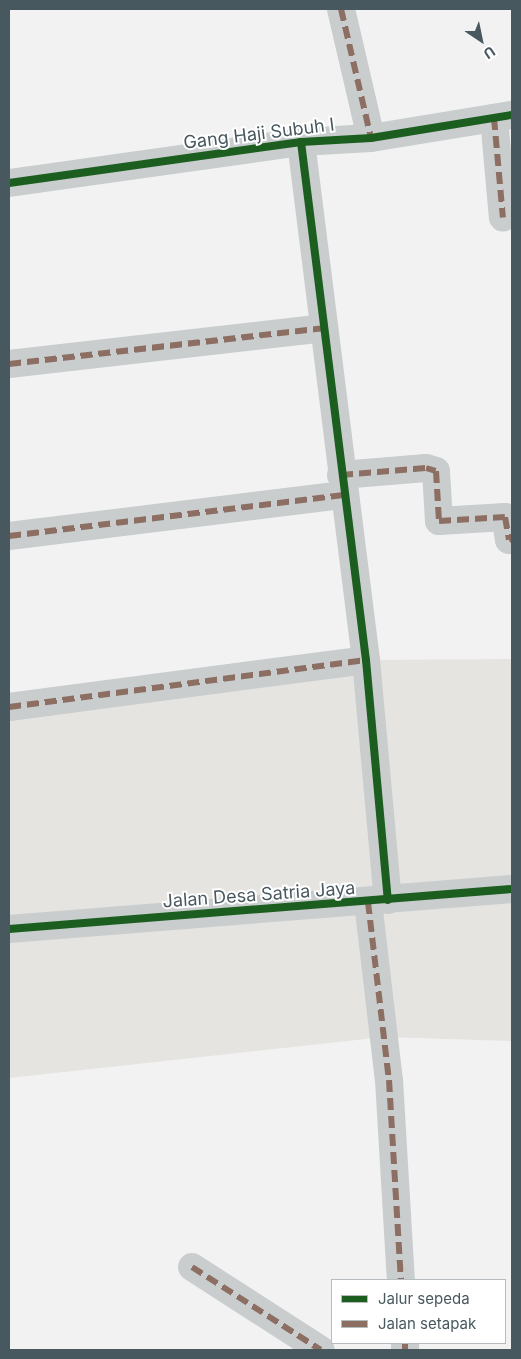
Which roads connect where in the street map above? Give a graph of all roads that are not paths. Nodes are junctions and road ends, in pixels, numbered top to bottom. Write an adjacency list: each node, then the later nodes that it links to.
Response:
1 (341, 9): 3 (street)
2 (503, 116): 3 (street, Gang Haji Subuh I); 6 (street)
3 (371, 138): 4 (street, Gang Haji Subuh I)
4 (301, 142): 5 (street, Gang Haji Subuh I); 7 (street)
5 (9, 183)
6 (503, 218)
7 (323, 328): 8 (street); 9 (street)
8 (9, 364)
9 (343, 485): 10 (street); 11 (street); 12 (street)
10 (9, 536)
11 (512, 540)
12 (366, 660): 13 (street); 15 (street)
13 (9, 707)
14 (512, 889): 15 (street, Jalan Desa Satria Jaya)
15 (378, 901): 16 (street, Jalan Desa Satria Jaya); 18 (street)
16 (9, 929)
17 (192, 1267): 19 (street)
18 (401, 1279)
19 (321, 1350)

